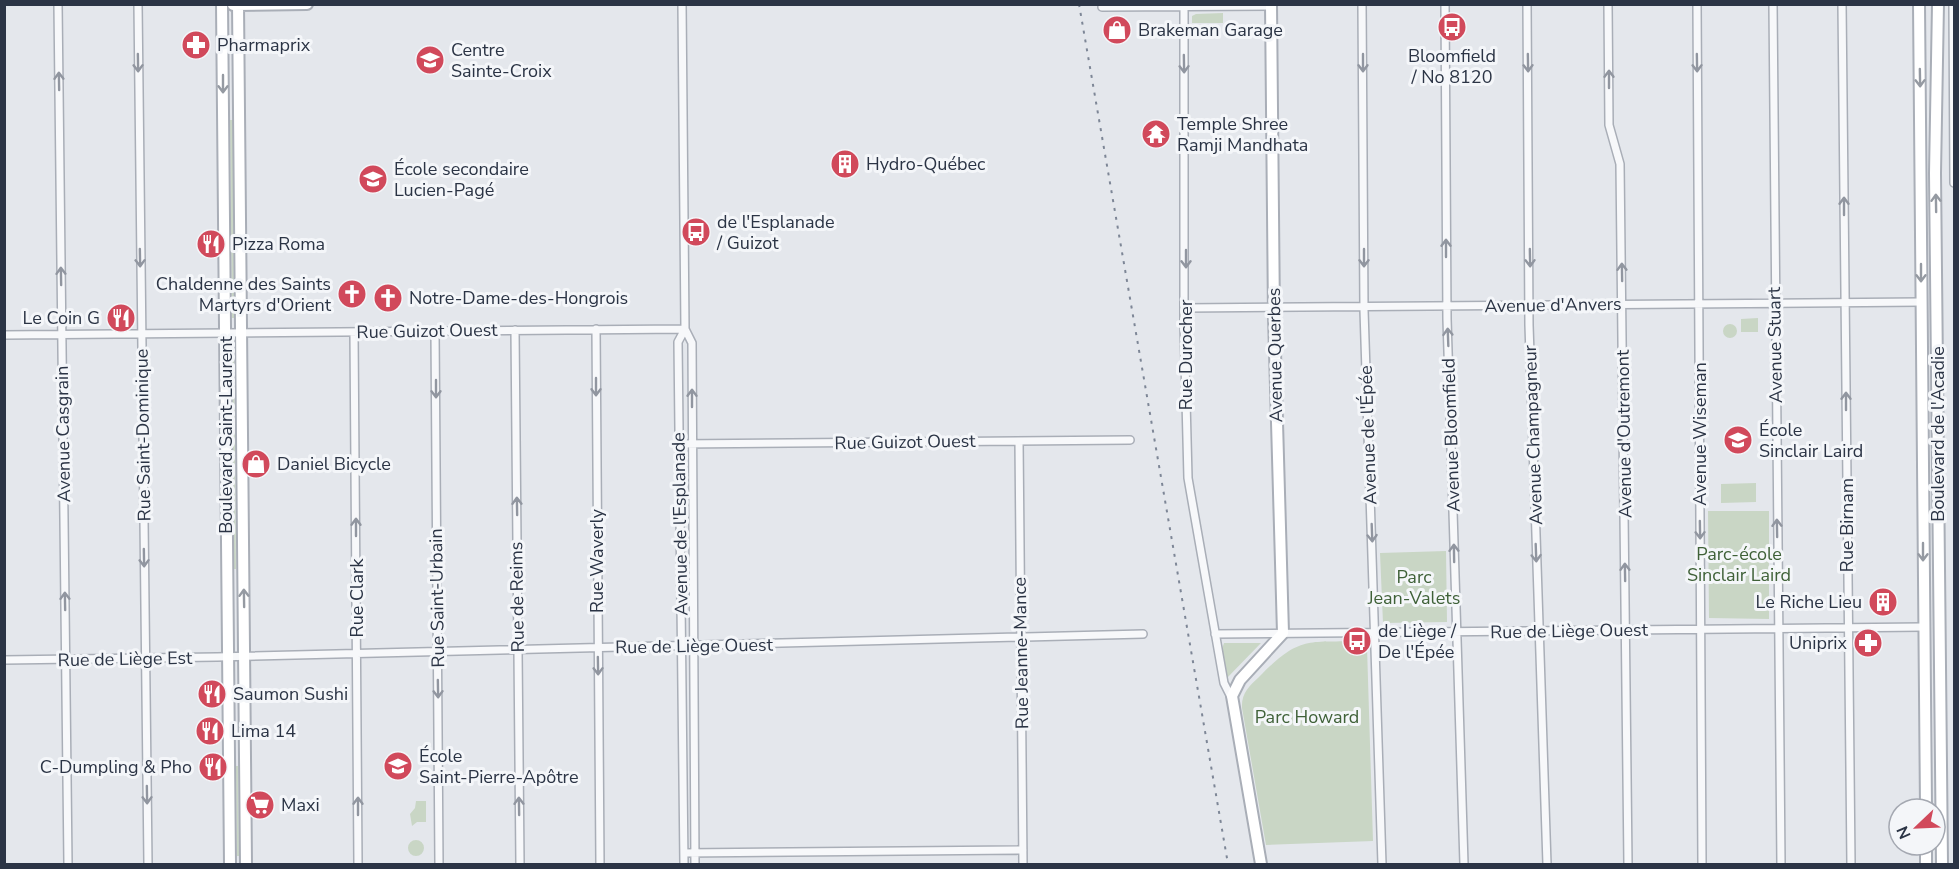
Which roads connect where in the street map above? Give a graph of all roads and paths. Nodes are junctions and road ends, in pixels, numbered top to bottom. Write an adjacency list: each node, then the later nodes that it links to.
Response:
1 (58, 4): 42 (street, Avenue Casgrain, one-way to 1)
2 (138, 4): 39 (street, Rue Saint-Dominique, one-way to 39)
3 (222, 4): 40 (main road, Boulevard Saint-Laurent, one-way to 40)
4 (231, 4): 17 (main road)
5 (307, 4): 17 (main road)
6 (682, 4): 35 (street, Avenue de l'Esplanade)
7 (1362, 4): 31 (street, Avenue de l'Épée, one-way to 31)
8 (1445, 4): 29 (street, Avenue Bloomfield, one-way to 8)
9 (1527, 4): 30 (street, Avenue Champagneur, one-way to 30)
10 (1608, 4): 27 (street, Avenue d'Outremont, one-way to 10)
11 (1697, 4): 28 (street, Avenue Wiseman, one-way to 28)
12 (1773, 4): 25 (street, Avenue Stuart)
13 (1842, 4): 26 (street, Rue Birnam, one-way to 13)
14 (1919, 4): 24 (main road, Boulevard de l'Acadie, one-way to 24)
15 (1938, 4): 95 (main road, Boulevard de l'Acadie, one-way to 15)
16 (1953, 4): 21 (street)
17 (238, 5): 41 (main road, Boulevard Saint-Laurent)
18 (1184, 5): 19 (street); 20 (street); 32 (street, Rue Durocher, one-way to 32)
19 (1271, 5): 33 (main road, Avenue Querbes)
20 (1102, 7)
21 (1954, 60): 22 (street)
22 (1954, 164): 23 (street)
23 (1954, 183)
24 (1922, 302): 26 (street, Avenue d'Anvers); 48 (main road, Boulevard de l'Acadie, one-way to 48)
25 (1775, 303): 26 (street, Avenue d'Anvers); 28 (street, Avenue d'Anvers); 51 (street, Avenue Stuart, one-way to 25)
26 (1845, 303): 49 (street, Rue Birnam, one-way to 26)
27 (1622, 304): 28 (street, Avenue d'Anvers); 30 (street, Avenue d'Anvers); 52 (street, Avenue d'Outremont, one-way to 27)
28 (1699, 304): 50 (street, Avenue Wiseman, one-way to 50)
29 (1447, 306): 30 (street, Avenue d'Anvers); 31 (street, Avenue d'Anvers); 54 (street, Avenue Bloomfield, one-way to 29)
30 (1530, 306): 53 (street, Avenue Champagneur, one-way to 53)
31 (1364, 307): 33 (street, Avenue d'Anvers); 56 (street, Avenue de l'Épée, one-way to 56)
32 (1185, 308): 33 (street, Avenue d'Anvers); 58 (street, Rue Durocher)
33 (1274, 308): 55 (main road, Avenue Querbes)
34 (596, 329): 35 (street, Rue Guizot Ouest); 36 (street, Rue Guizot Ouest); 62 (street, Rue Waverly, one-way to 62)
35 (685, 329): 46 (street, Avenue de l'Esplanade); 47 (street, Avenue de l'Esplanade, one-way to 35)
36 (515, 330): 37 (street, Rue Guizot Ouest); 63 (street, Rue de Reims, one-way to 36)
37 (435, 331): 38 (street, Rue Guizot Ouest); 64 (street, Rue Saint-Urbain, one-way to 64)
38 (354, 332): 41 (street, Rue Guizot Ouest); 65 (street, Rue Clark, one-way to 38)
39 (141, 333): 40 (street, Rue Guizot Ouest); 42 (street, Rue Guizot Ouest); 68 (street, Rue Saint-Dominique, one-way to 68)
40 (225, 333): 41 (street, Rue Guizot Ouest); 66 (main road, Boulevard Saint-Laurent)
41 (241, 333): 67 (main road, Boulevard Saint-Laurent, one-way to 41)
42 (62, 334): 43 (street, Rue Guizot Ouest); 69 (street, Avenue Casgrain, one-way to 42)
43 (4, 335)
44 (1131, 440): 45 (street, Rue Guizot Ouest)
45 (1019, 441): 47 (street, Rue Guizot Ouest); 59 (street, Rue Jeanne-Mance)
46 (679, 444): 47 (street, Rue Guizot Ouest); 60 (street, Avenue de l'Esplanade)
47 (693, 444): 61 (street, Avenue de l'Esplanade)
48 (1923, 627): 49 (street, Rue de Liège Ouest); 72 (main road, Boulevard de l'Acadie)
49 (1848, 628): 51 (street, Rue de Liège Ouest); 94 (street, Rue Birnam)
50 (1701, 629): 51 (street, Rue de Liège Ouest); 52 (street, Rue de Liège Ouest); 92 (street, Avenue Wiseman)
51 (1778, 629): 93 (street, Avenue Stuart)
52 (1625, 630): 53 (street, Rue de Liège Ouest); 91 (street, Avenue d'Outremont)
53 (1539, 631): 54 (street, Rue de Liège Ouest); 90 (street, Avenue Champagneur)
54 (1457, 632): 56 (street, Rue de Liège Ouest); 89 (street, Avenue Bloomfield)
55 (1283, 633): 56 (street, Rue de Liège Ouest); 58 (street, Rue de Liège Ouest); 71 (main road)
56 (1374, 633): 88 (street, Avenue de l'Épée)
57 (1143, 634): 59 (street, Rue de Liège Ouest)
58 (1215, 634): 71 (street, Rue Durocher)
59 (1021, 637): 61 (street, Rue de Liège Ouest); 73 (street, Rue Jeanne-Mance)
60 (681, 646): 61 (street, Rue de Liège Ouest); 62 (street, Rue de Liège Ouest); 74 (street, Avenue de l'Esplanade)
61 (694, 646): 75 (street, Avenue de l'Esplanade)
62 (598, 648): 63 (street, Rue de Liège Ouest); 83 (street, Rue Waverly, one-way to 83)
63 (518, 650): 64 (street, Rue de Liège Ouest); 82 (street, Rue de Reims, one-way to 63)
64 (438, 652): 65 (street, Rue de Liège Ouest); 81 (street, Rue Saint-Urbain, one-way to 81)
65 (357, 654): 67 (street, Rue de Liège Ouest); 80 (street, Rue Clark, one-way to 65)
66 (227, 657): 67 (street, Rue de Liège Est); 68 (street, Rue de Liège Est); 78 (main road, Boulevard Saint-Laurent)
67 (245, 657): 79 (main road, Boulevard Saint-Laurent)
68 (146, 658): 69 (street, Rue de Liège Est); 77 (street, Rue Saint-Dominique, one-way to 77)
69 (66, 659): 70 (street, Rue de Liège Est); 76 (street, Avenue Casgrain)
70 (4, 660)
71 (1232, 699): 87 (main road)
72 (1926, 797)
73 (1023, 850): 75 (street); 86 (street, Rue Jeanne-Mance)
74 (684, 853): 75 (street); 84 (street, Avenue de l'Esplanade)
75 (695, 853): 85 (street, Avenue de l'Esplanade)
76 (68, 864)
77 (148, 864)
78 (230, 864)
79 (246, 864)
80 (358, 864)
81 (440, 864)
82 (520, 864)
83 (600, 864)
84 (684, 864)
85 (695, 864)
86 (1023, 864)
87 (1261, 864)
88 (1382, 864)
89 (1464, 864)
90 (1547, 864)
91 (1628, 864)
92 (1702, 864)
93 (1781, 864)
94 (1851, 864)
95 (1942, 864)

